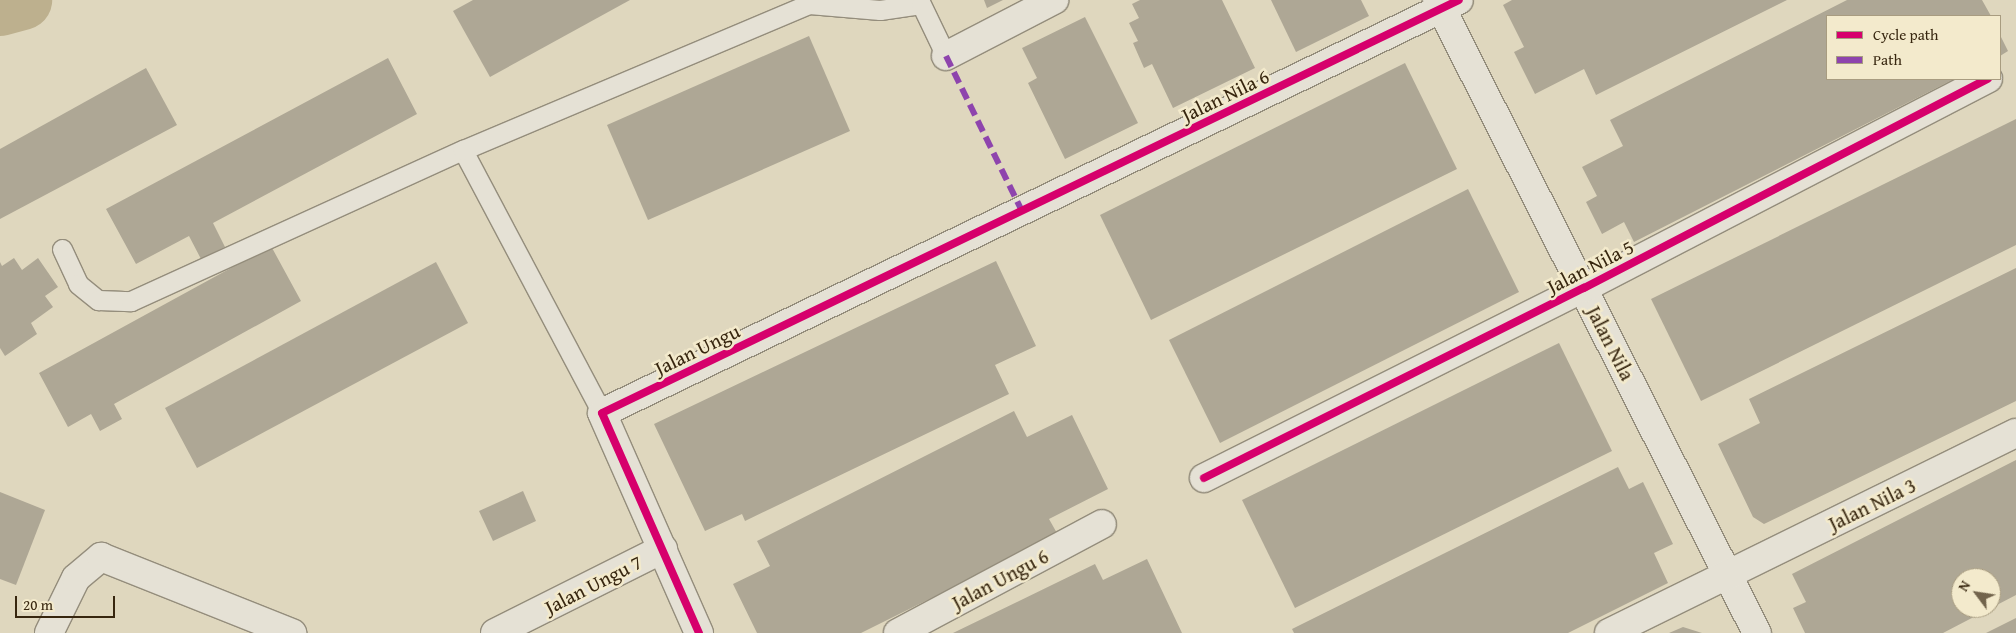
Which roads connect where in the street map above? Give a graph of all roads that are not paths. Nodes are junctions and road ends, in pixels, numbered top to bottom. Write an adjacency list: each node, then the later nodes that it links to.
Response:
1 (1054, 0): 3 (street)
2 (1446, 3): 6 (street, Jalan Nila 6); 8 (street, Jalan Nila)
3 (946, 56): 5 (lane)
4 (1985, 80): 8 (street, Jalan Nila 5)
5 (463, 150): 7 (lane); 9 (lane)
6 (1022, 211): 9 (street, Jalan Ungu)
7 (62, 249)
8 (1584, 288): 11 (street, Jalan Nila 5); 14 (street, Jalan Nila)
9 (602, 413): 13 (street)
10 (2016, 433): 14 (street, Jalan Nila 3)
11 (1204, 478)
12 (1102, 524): 19 (street, Jalan Ungu 6)
13 (663, 549): 17 (street, Jalan Ungu 7); 18 (street)
14 (1728, 574): 20 (street, Jalan Nila 3); 21 (street, Jalan Nila)
15 (49, 633): 16 (street)
16 (292, 633)
17 (495, 633)
18 (699, 633)
19 (898, 633)
20 (1609, 633)
21 (1757, 633)

